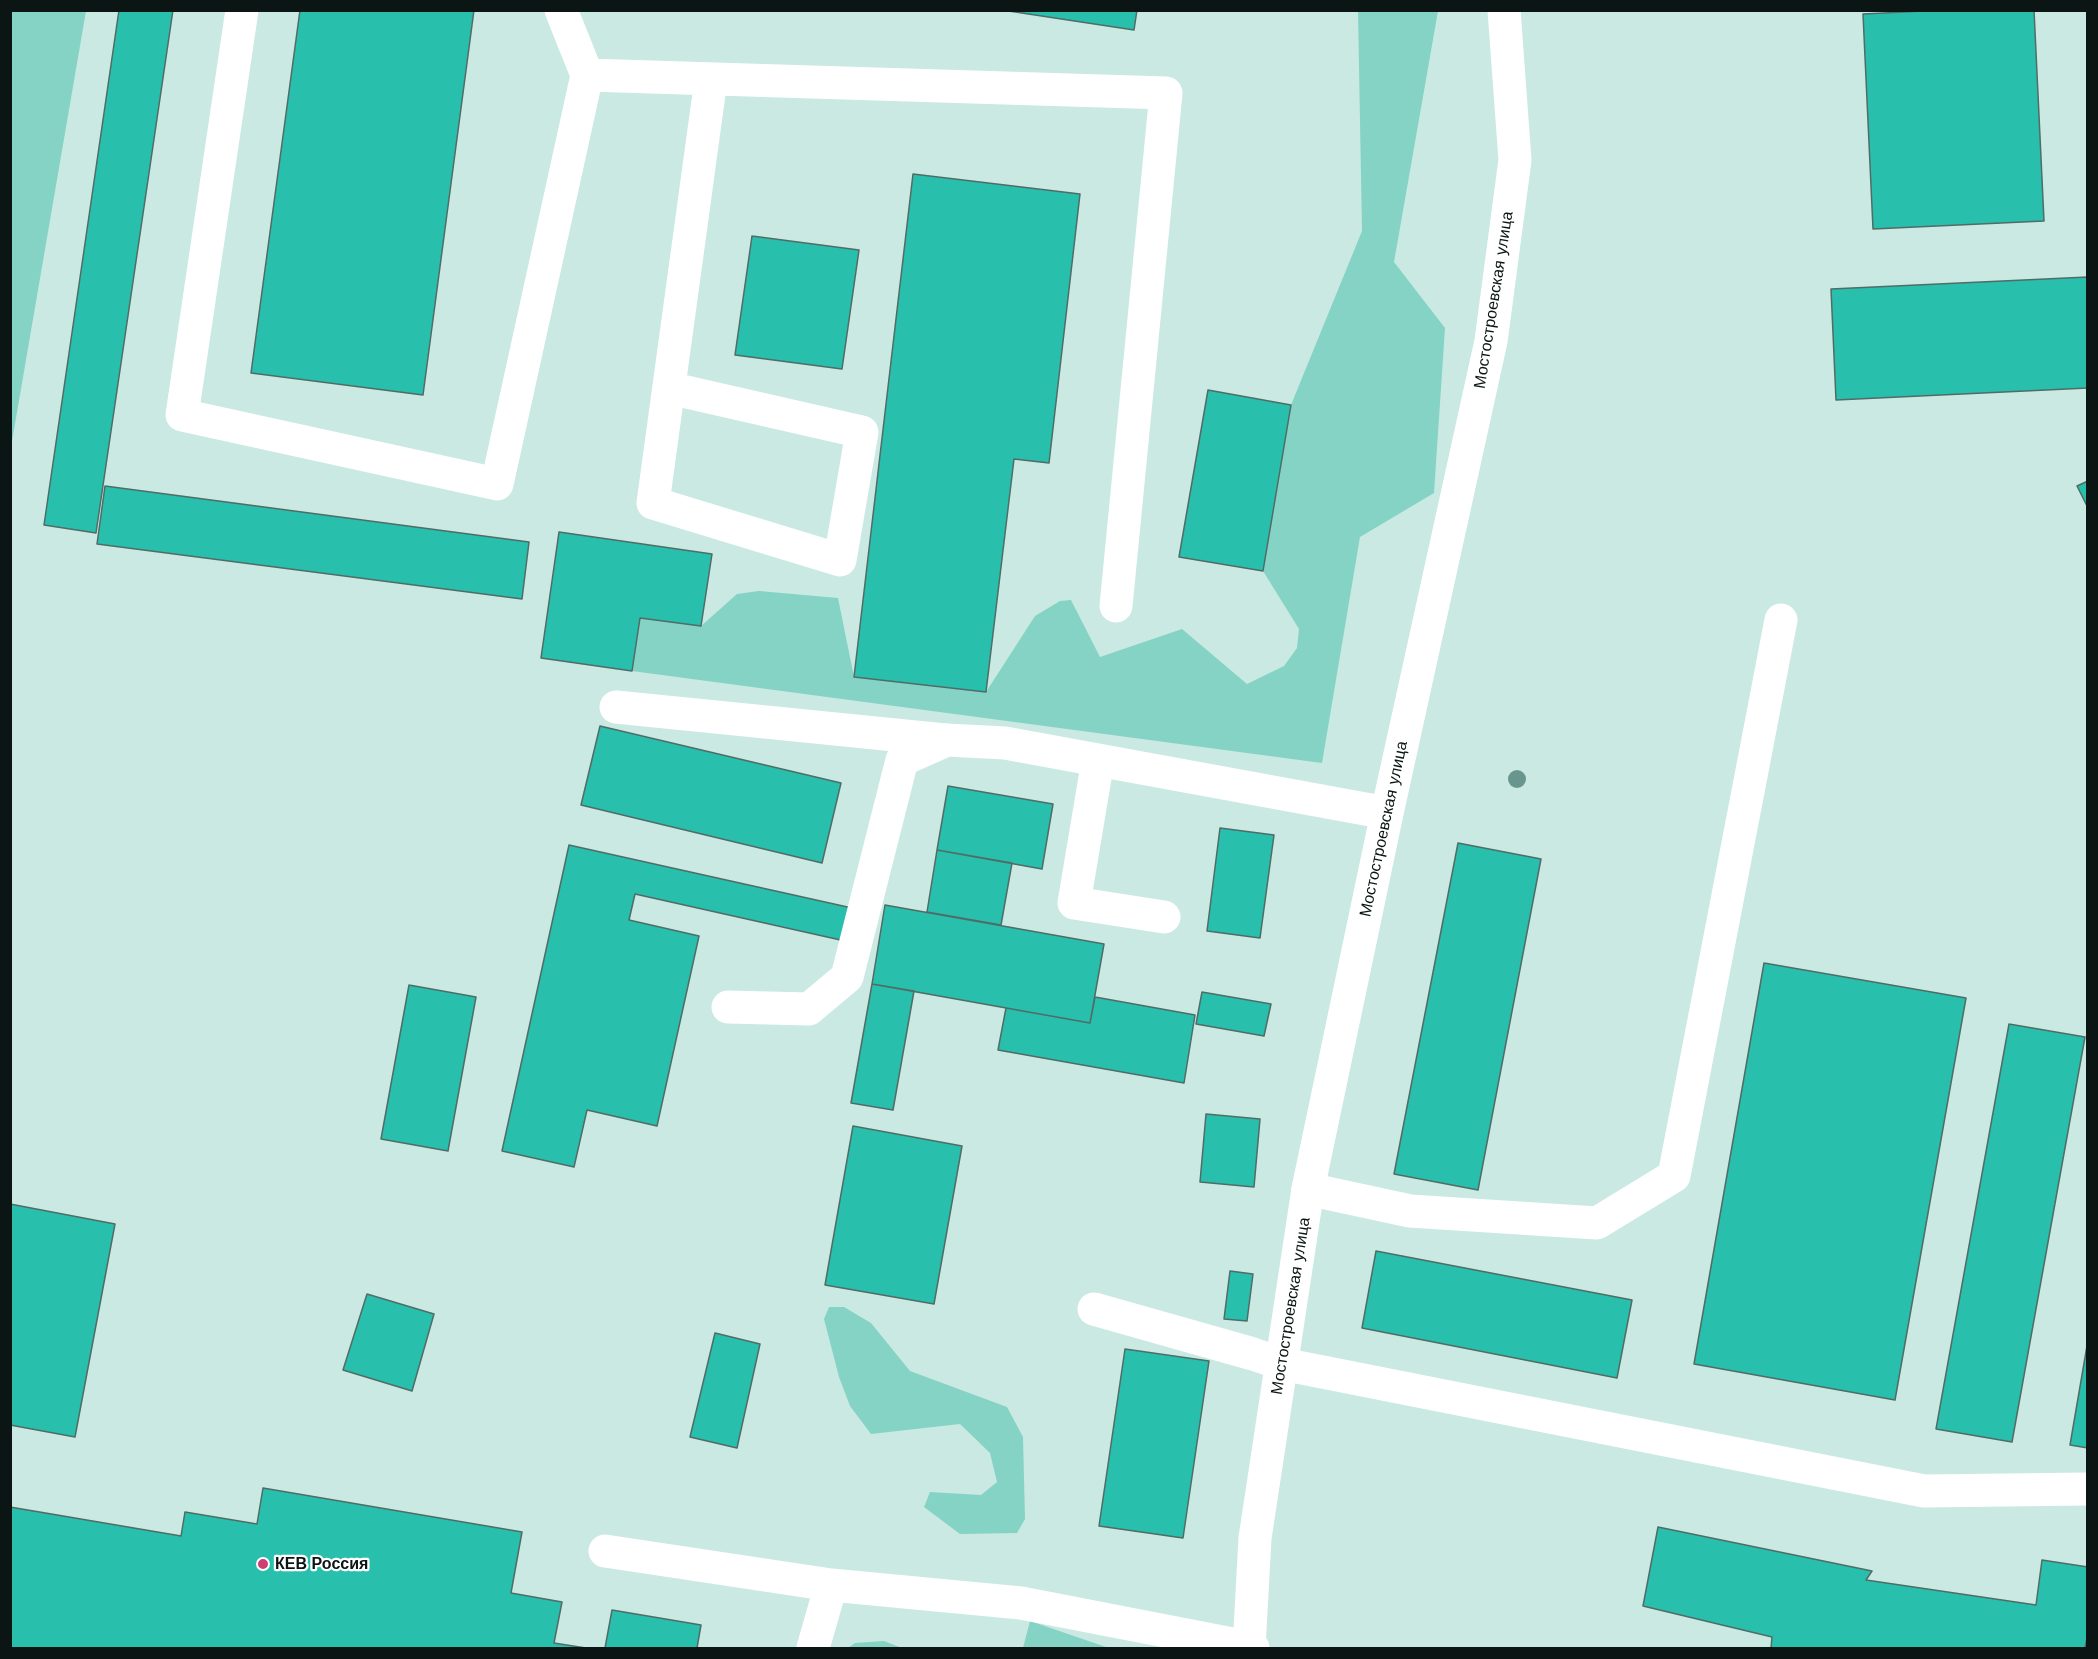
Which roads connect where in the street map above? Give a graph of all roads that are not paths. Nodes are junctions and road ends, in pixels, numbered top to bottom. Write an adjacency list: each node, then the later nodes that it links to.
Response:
1 (242, 10): 4 (main road)
2 (561, 10): 4 (main road)
3 (1504, 10): 12 (main road, Мостостроевская улица)
4 (587, 75): 5 (main road)
5 (711, 79): 6 (main road); 7 (main road)
6 (669, 388): 6 (main road)
7 (1116, 606)
8 (1781, 621): 15 (main road)
9 (616, 707): 10 (main road)
10 (946, 740): 11 (main road); 14 (main road)
11 (1098, 760): 12 (main road); 13 (main road)
12 (1387, 813): 15 (main road, Мостостроевская улица)
13 (1164, 917)
14 (728, 1007)
15 (1308, 1189): 17 (main road, Мостостроевская улица)
16 (1094, 1309): 17 (main road)
17 (1282, 1364): 18 (main road); 22 (main road, Мостостроевская улица)
18 (2088, 1489)
19 (605, 1551): 20 (main road)
20 (831, 1585): 21 (main road); 22 (main road)
21 (813, 1648)
22 (1250, 1648)

